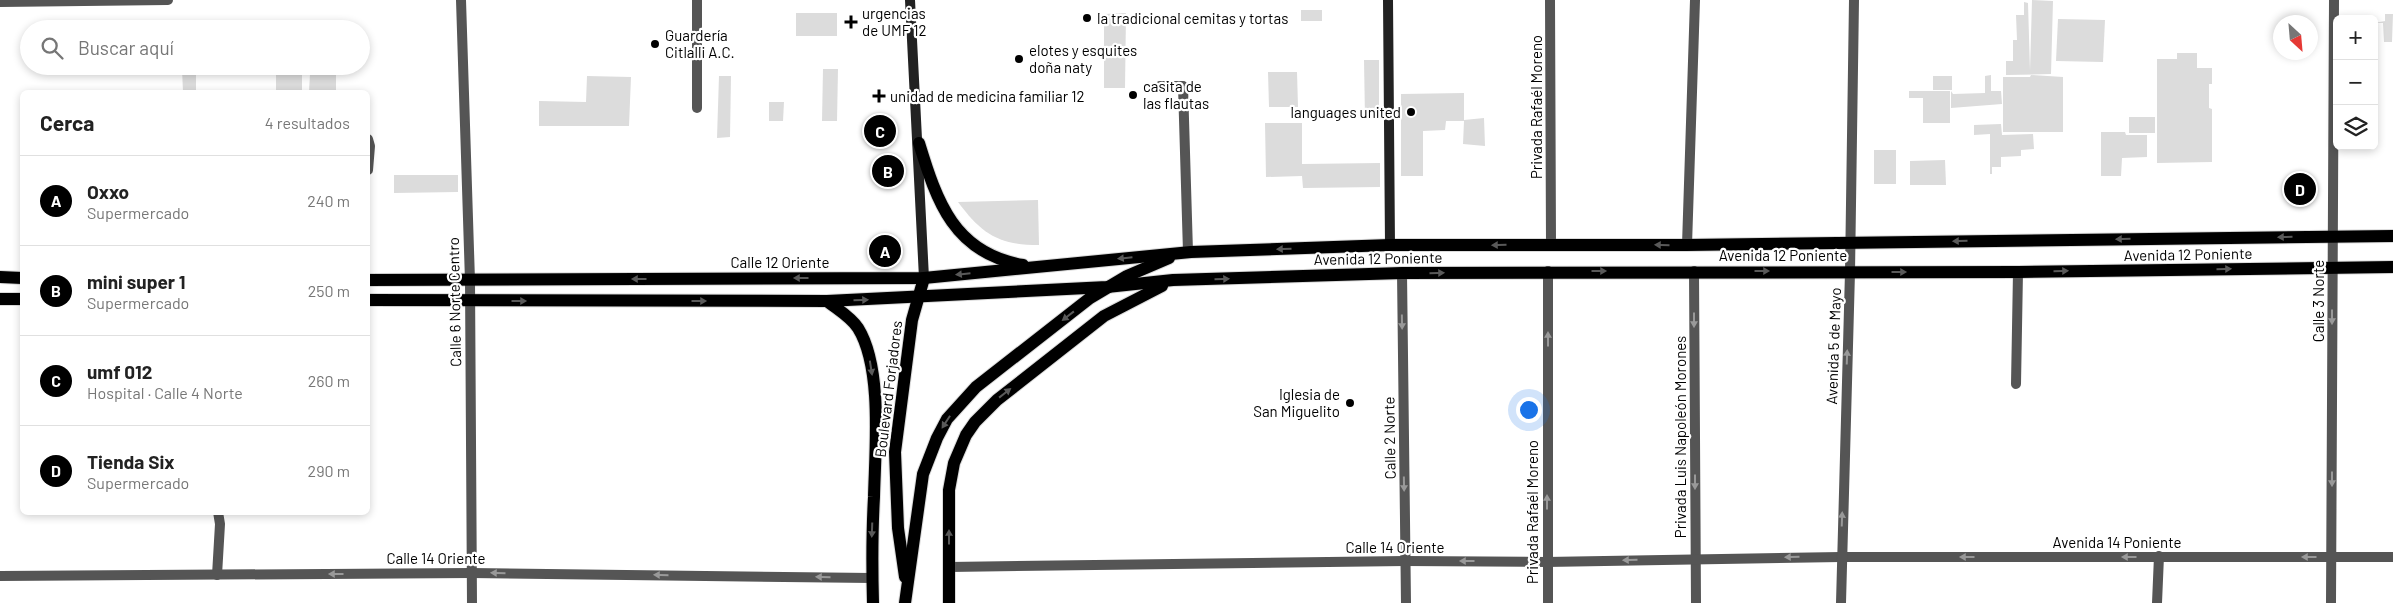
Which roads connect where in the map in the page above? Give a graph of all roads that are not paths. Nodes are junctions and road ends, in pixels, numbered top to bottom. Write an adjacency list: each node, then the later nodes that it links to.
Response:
1 (168, 0): 10 (street)
2 (460, 0): 33 (street, Calle 6 Norte Centro)
3 (697, 0): 12 (street)
4 (910, 0): 13 (main road)
5 (1388, 0): 18 (main road)
6 (1550, 0): 17 (street, Privada Rafaél Moreno)
7 (1695, 0): 19 (street)
8 (1854, 0): 16 (street, Avenida 5 de Mayo)
9 (2334, 0): 15 (street, Calle 3 Norte)
10 (0, 2)
11 (1160, 86): 20 (street)
12 (697, 108)
13 (919, 143): 21 (main road); 31 (main road)
14 (2393, 236): 15 (main road, Avenida 12 Poniente)
15 (2334, 237): 16 (main road, Avenida 12 Poniente, one-way to 16); 23 (street, Calle 3 Norte)
16 (1850, 243): 19 (main road, Avenida 12 Poniente); 26 (street, Avenida 5 de Mayo)
17 (1551, 244): 18 (main road, Avenida 12 Poniente, one-way to 18); 19 (main road, Avenida 12 Poniente, one-way to 17)
18 (1390, 245): 20 (main road, Avenida 12 Poniente, one-way to 20)
19 (1687, 245)
20 (1190, 252): 21 (main road, Calle 12 Oriente, one-way to 21); 35 (main road)
21 (1033, 267): 31 (main road, Calle 12 Oriente, one-way to 31)
22 (2393, 267): 23 (main road, Avenida 12 Poniente)
23 (2332, 268): 27 (main road, Avenida 12 Poniente, one-way to 23); 47 (street, Calle 3 Norte, one-way to 47)
24 (1548, 271): 25 (main road, Avenida 12 Poniente, one-way to 25); 28 (main road, Avenida 12 Poniente, one-way to 24); 50 (street, Privada Rafaél Moreno, one-way to 24)
25 (1694, 271): 26 (main road, Avenida 12 Poniente, one-way to 26); 48 (street, Privada Luis Napoleón Morones, one-way to 48)
26 (1850, 272): 27 (main road, Avenida 12 Poniente, one-way to 27); 46 (street, Avenida 5 de Mayo, one-way to 26)
27 (2018, 272): 42 (street)
28 (1402, 273): 34 (main road, Avenida 12 Poniente, one-way to 28); 49 (street, Calle 2 Norte, one-way to 49)
29 (0, 277): 30 (main road)
30 (20, 278)
31 (924, 278): 33 (main road, Calle 12 Oriente, one-way to 33); 36 (main road, Boulevard Forjadores)
32 (370, 280): 33 (main road, Calle 12 Oriente)
33 (470, 280): 40 (street, Calle 6 Norte Centro)
34 (1173, 280): 35 (main road); 51 (main road, one-way to 34)
35 (1107, 287): 36 (main road); 56 (main road, one-way to 56)
36 (917, 298): 41 (main road, one-way to 36); 56 (main road, Boulevard Forjadores)
37 (0, 299): 38 (main road)
38 (20, 299)
39 (370, 300): 40 (main road)
40 (470, 301): 41 (main road, one-way to 41); 52 (street, Calle 6 Norte Centro)
41 (827, 301): 55 (main road, one-way to 55)
42 (2016, 384)
43 (218, 515): 53 (street)
44 (2159, 556): 46 (street, Avenida 14 Poniente, one-way to 46); 47 (street, Avenida 14 Poniente, one-way to 44); 65 (street)
45 (2393, 556): 47 (street, Avenida 14 Poniente)
46 (1841, 557): 48 (street, Calle 14 Oriente, one-way to 48); 64 (street, Avenida 5 de Mayo)
47 (2332, 557): 66 (street, Calle 3 Norte)
48 (1695, 558): 50 (street, Calle 14 Oriente, one-way to 50); 63 (street, Privada Luis Napoleón Morones)
49 (1405, 561): 50 (street, Calle 14 Oriente, one-way to 49); 51 (street, Calle 14 Oriente); 61 (street, Calle 2 Norte)
50 (1546, 562): 62 (street, Privada Rafaél Moreno)
51 (949, 567): 60 (main road)
52 (472, 572): 53 (street, Calle 14 Oriente, one-way to 53); 55 (street, Calle 14 Oriente, one-way to 52); 57 (street, Calle 6 Norte Centro)
53 (218, 575): 54 (street, Calle 14 Oriente)
54 (0, 576)
55 (872, 578): 58 (main road)
56 (907, 588): 59 (main road)
57 (472, 603)
58 (873, 603)
59 (907, 603)
60 (949, 603)
61 (1406, 603)
62 (1548, 603)
63 (1696, 603)
64 (1841, 603)
65 (2157, 603)
66 (2331, 603)

